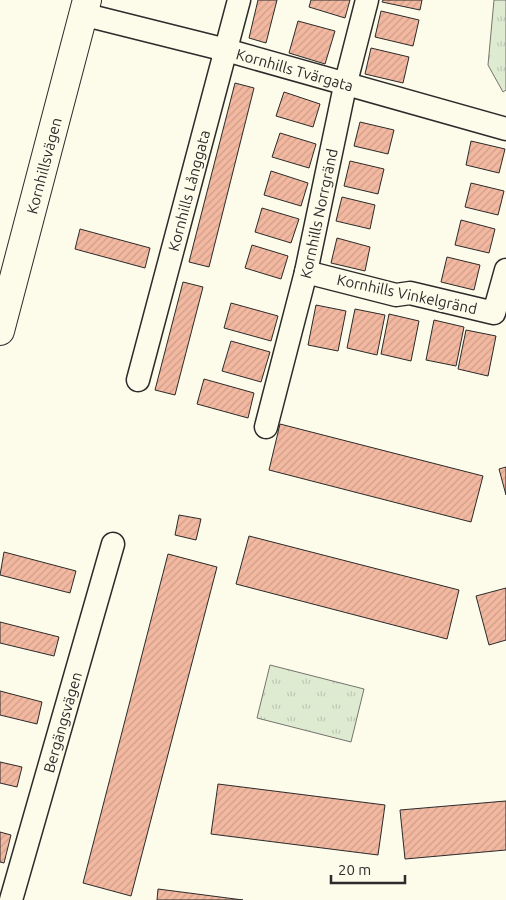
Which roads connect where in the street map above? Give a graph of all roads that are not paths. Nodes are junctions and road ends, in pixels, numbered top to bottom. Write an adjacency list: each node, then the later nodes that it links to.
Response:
1 (239, 0): 4 (street, Kornhills Långgata)
2 (367, 0): 5 (street, Kornhills Norrgränd)
3 (84, 7): 4 (street, Kornhills Tvärgata); 9 (street, Kornhillsvägen)
4 (226, 50): 5 (street, Kornhills Tvärgata); 10 (street, Kornhills Långgata)
5 (345, 86): 6 (street, Kornhills Tvärgata); 8 (street, Kornhills Norrgränd)
6 (506, 129)
7 (506, 270): 8 (street, Kornhills Vinkelgränd)
8 (306, 272): 11 (street, Kornhills Norrgränd)
9 (0, 331)
10 (138, 380)
11 (266, 427)
12 (113, 544): 13 (street, Bergängsvägen)
13 (11, 900)

